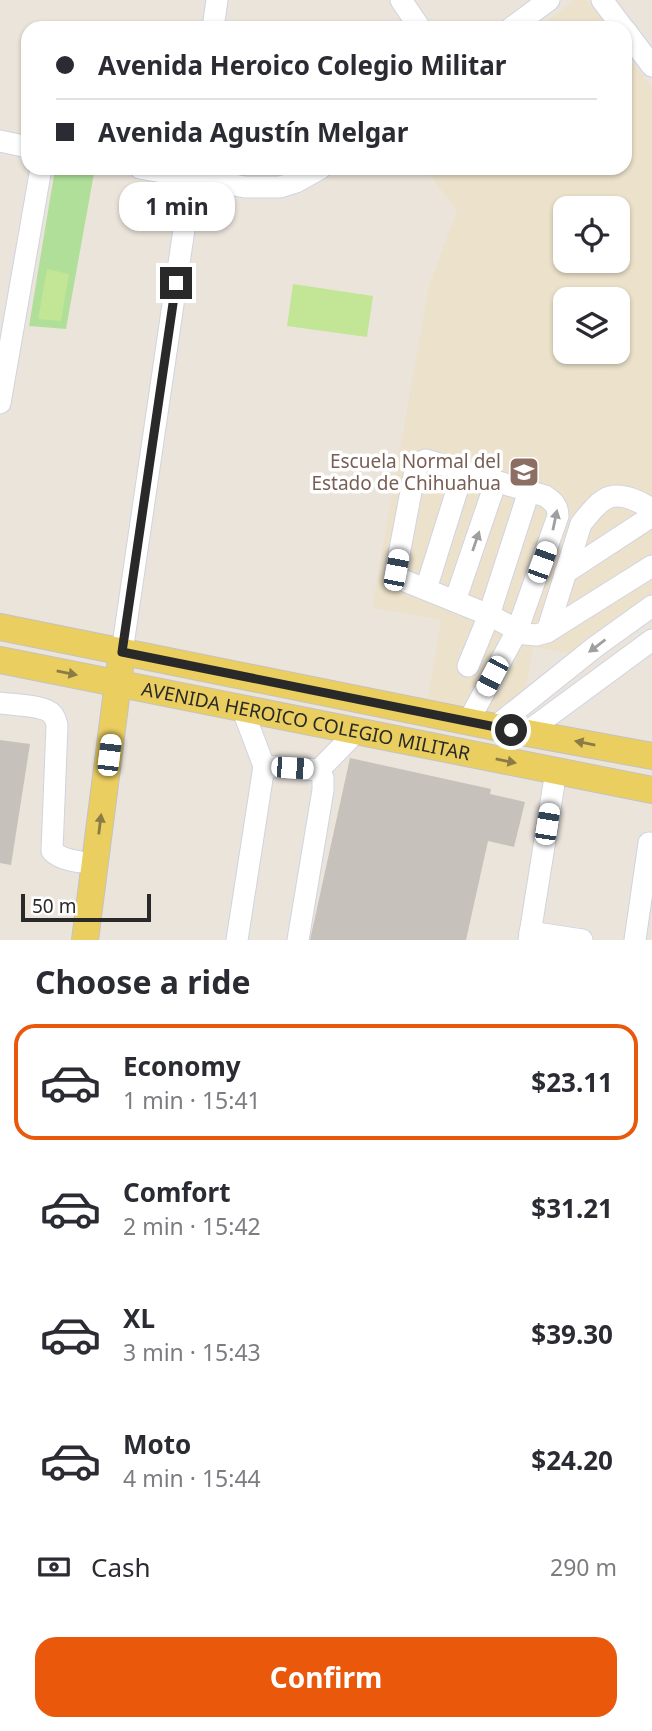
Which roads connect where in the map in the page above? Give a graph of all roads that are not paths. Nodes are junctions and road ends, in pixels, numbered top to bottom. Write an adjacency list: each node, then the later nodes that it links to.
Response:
1 (217, 0): 5 (street)
2 (401, 0): 6 (street)
3 (549, 0): 7 (street)
4 (602, 0): 8 (street)
5 (214, 21)
6 (415, 21)
7 (520, 21)
8 (618, 21)
9 (632, 40): 10 (street)
10 (652, 66)
11 (0, 141): 12 (street)
12 (21, 145)
13 (40, 175): 17 (street)
14 (192, 175): 33 (street)
15 (200, 175): 16 (street)
16 (308, 175)
17 (0, 403)
18 (463, 471): 19 (street); 25 (street); 25 (street)
19 (496, 481): 20 (street); 26 (street, one-way to 19)
20 (529, 491): 28 (street); 30 (street, one-way to 20)
21 (652, 510): 24 (street)
22 (652, 516): 24 (street)
23 (652, 566): 31 (street)
24 (565, 573): 31 (street)
25 (426, 589): 26 (street)
26 (456, 601): 28 (street)
27 (652, 606): 41 (street, one-way to 41)
28 (489, 615): 30 (street); 35 (street)
29 (0, 627): 33 (main road, AVENIDA HEROICO COLEGIO MILITAR)
30 (517, 631): 31 (street); 40 (street)
31 (547, 632)
32 (652, 640): 43 (street)
33 (122, 652): 36 (main road); 40 (main road, AVENIDA HEROICO COLEGIO MILITAR)
34 (0, 660): 36 (main road, AVENIDA HEROICO COLEGIO MILITAR, one-way to 36)
35 (468, 666)
36 (117, 683): 37 (main road, AVENIDA HEROICO COLEGIO MILITAR); 44 (main road)
37 (184, 696): 39 (main road, AVENIDA HEROICO COLEGIO MILITAR); 44 (main road)
38 (0, 703): 51 (street)
39 (242, 708): 42 (main road, AVENIDA HEROICO COLEGIO MILITAR); 46 (street)
40 (468, 722): 41 (main road, AVENIDA HEROICO COLEGIO MILITAR)
41 (495, 727): 43 (main road, AVENIDA HEROICO COLEGIO MILITAR)
42 (357, 731): 47 (street); 48 (main road, AVENIDA HEROICO COLEGIO MILITAR, one-way to 48)
43 (527, 732): 45 (main road, AVENIDA HEROICO COLEGIO MILITAR, one-way to 43)
44 (109, 755): 51 (main road, one-way to 44)
45 (652, 756)
46 (264, 766): 47 (street); 54 (street)
47 (319, 770): 55 (street)
48 (556, 771): 49 (main road, AVENIDA HEROICO COLEGIO MILITAR); 52 (street)
49 (652, 790)
50 (649, 843): 57 (street)
51 (95, 864): 53 (main road)
52 (529, 936): 56 (street)
53 (85, 940)
54 (237, 940)
55 (298, 940)
56 (582, 940)
57 (635, 940)

